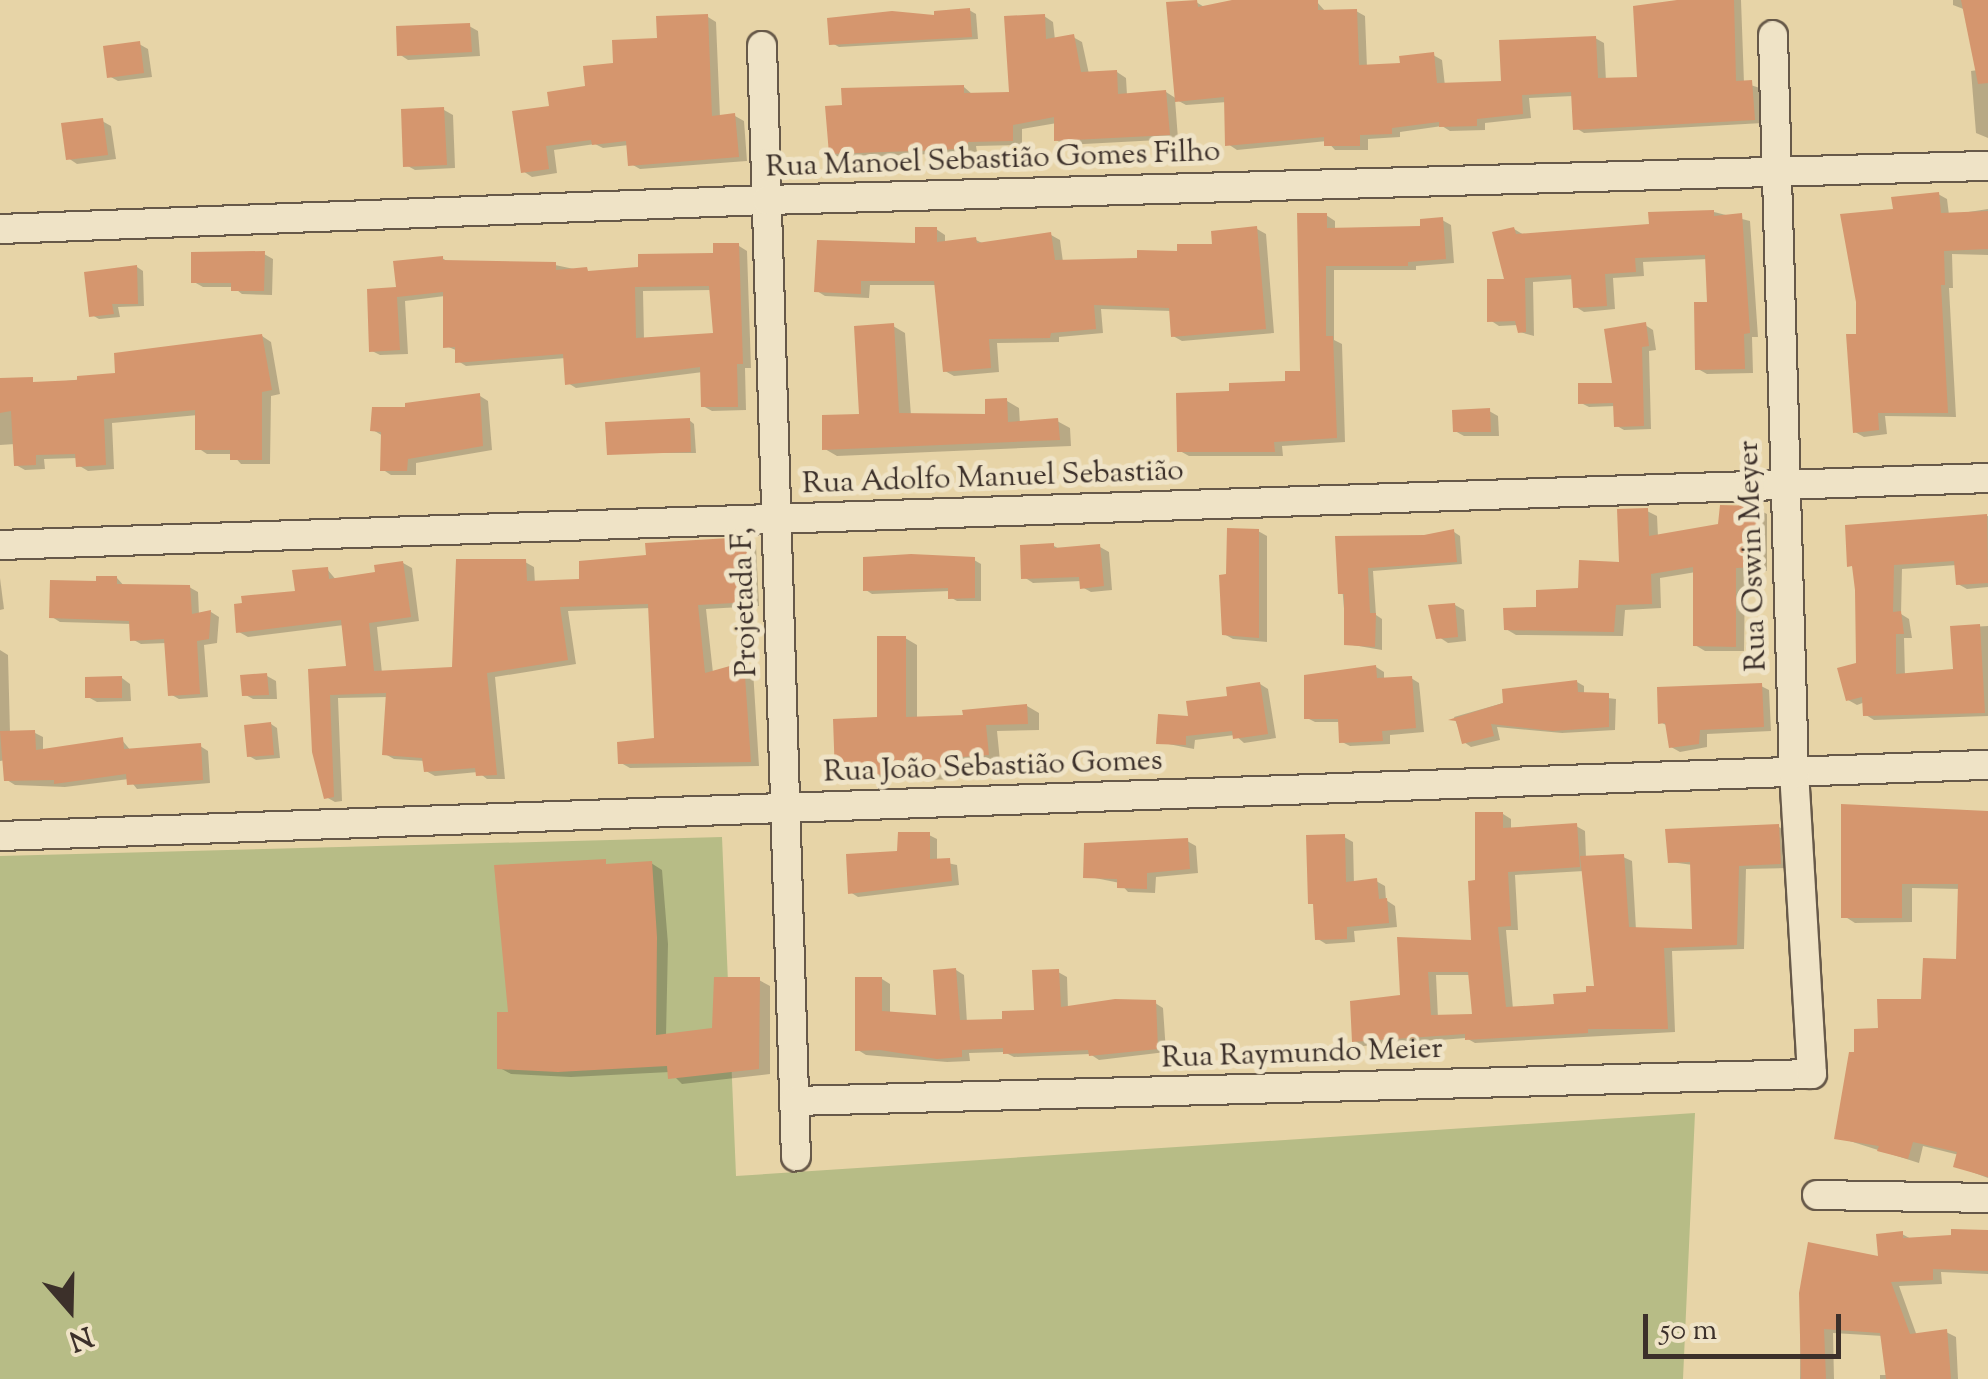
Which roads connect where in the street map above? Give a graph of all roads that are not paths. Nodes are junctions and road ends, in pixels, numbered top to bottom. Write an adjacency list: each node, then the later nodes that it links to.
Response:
1 (1773, 35): 4 (street, Rua Oswin Meyer)
2 (762, 46): 5 (street, Projetada F,)
3 (1988, 166): 4 (street, Rua Manoel Sebastião Gomes Filho)
4 (1775, 171): 5 (street, Rua Manoel Sebastião Gomes Filho); 8 (street, Rua Oswin Meyer)
5 (766, 200): 6 (street, Rua Manoel Sebastião Gomes Filho); 9 (street, Projetada F,)
6 (0, 229)
7 (1988, 478): 8 (street, Rua Adolfo Manuel Sebastião)
8 (1785, 486): 9 (street, Rua Adolfo Manuel Sebastião); 12 (street, Rua Oswin Meyer)
9 (776, 519): 10 (street, Rua Adolfo Manuel Sebastião); 13 (street, Projetada F,)
10 (0, 545)
11 (1988, 764): 12 (street, Rua João Sebastião Gomes)
12 (1794, 774): 13 (street, Rua João Sebastião Gomes); 15 (street, Rua Oswin Meyer)
13 (785, 808): 14 (street, Rua João Sebastião Gomes); 16 (street, Projetada F,)
14 (0, 836)
15 (1812, 1074): 16 (street, Rua Raymundo Meier)
16 (794, 1102): 17 (street, Projetada F,)
17 (796, 1156)
18 (1817, 1196): 19 (street)
19 (1988, 1198)

